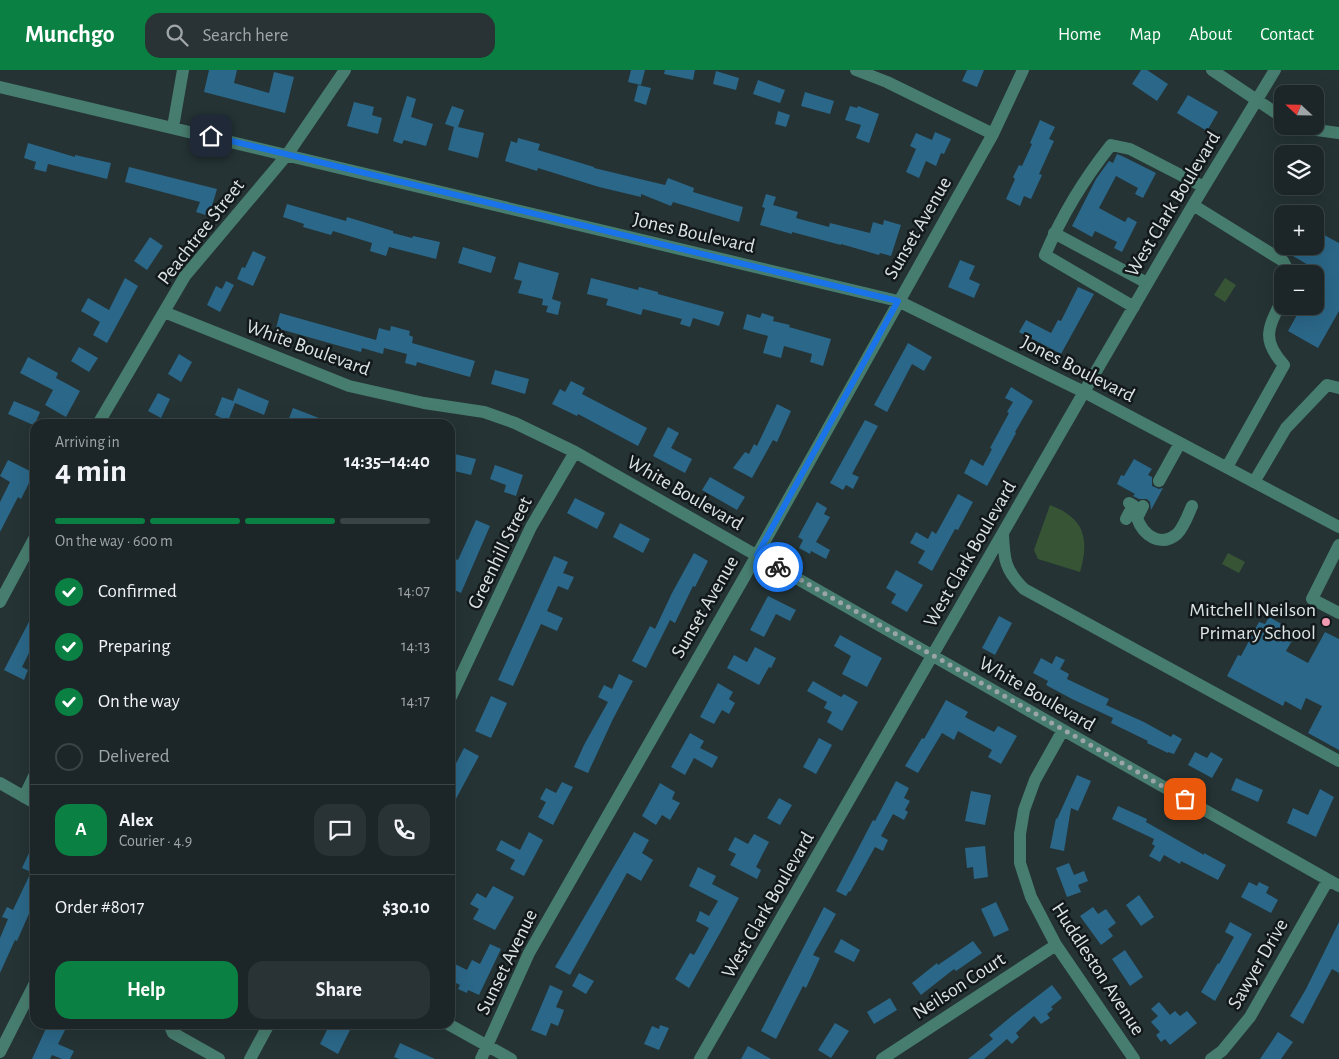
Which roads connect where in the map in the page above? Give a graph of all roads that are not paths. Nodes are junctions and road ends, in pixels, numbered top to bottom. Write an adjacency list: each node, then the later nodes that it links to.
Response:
1 (183, 70): 10 (street)
2 (345, 70): 14 (street, Peachtree Street)
3 (856, 70): 13 (street)
4 (1023, 70): 13 (street, Sunset Avenue)
5 (1212, 70): 8 (street)
6 (1275, 70): 8 (street, West Clark Boulevard)
7 (0, 87): 10 (street, Jones Boulevard)
8 (1257, 100): 9 (street); 15 (street, West Clark Boulevard)
9 (1274, 112)
10 (173, 127): 14 (street, Jones Boulevard)
11 (1324, 131): 12 (street)
12 (1339, 133)
13 (993, 134): 20 (street, Sunset Avenue)
14 (287, 154): 20 (street, Jones Boulevard); 22 (street, Peachtree Street)
15 (1204, 187): 16 (street, West Clark Boulevard); 17 (street)
16 (1193, 205): 18 (street); 19 (street, West Clark Boulevard)
17 (1054, 233): 19 (street); 21 (street)
18 (1285, 265)
19 (1147, 283): 21 (street, West Clark Boulevard)
20 (898, 301): 25 (street, Jones Boulevard); 38 (street, Sunset Avenue)
21 (1134, 307): 25 (street, West Clark Boulevard)
22 (164, 312): 26 (street, Peachtree Street); 28 (street, White Boulevard)
23 (1274, 315): 29 (street)
24 (1339, 388): 31 (street)
25 (1084, 392): 27 (street, Jones Boulevard); 35 (street, West Clark Boulevard)
26 (101, 419)
27 (1177, 441): 29 (street, Jones Boulevard); 30 (street)
28 (575, 452): 38 (street, White Boulevard); 42 (street, Greenhill Street)
29 (1227, 467): 31 (street, Jones Boulevard)
30 (1156, 480)
31 (1254, 482): 34 (street, Jones Boulevard)
32 (1192, 506): 33 (street)
33 (1135, 510)
34 (1339, 527)
35 (1003, 534): 41 (street, West Clark Boulevard); 44 (street)
36 (1339, 545): 40 (street)
37 (30, 546): 39 (street)
38 (757, 555): 41 (street, White Boulevard); 53 (street, Sunset Avenue)
39 (0, 602)
40 (1339, 613)
41 (933, 656): 43 (street, White Boulevard); 59 (street, West Clark Boulevard)
42 (455, 687)
43 (1063, 730): 47 (street, White Boulevard); 48 (street, Huddleston Avenue)
44 (1339, 761)
45 (0, 783): 46 (street)
46 (30, 800)
47 (1333, 883): 62 (street, Sawyer Drive)
48 (1056, 945): 60 (street, Neilson Court); 61 (street, Huddleston Avenue)
49 (30, 993): 54 (street)
50 (455, 1028): 53 (street)
51 (171, 1029): 55 (street)
52 (267, 1029): 56 (street)
53 (488, 1046): 57 (street, Sunset Avenue); 58 (street)
54 (0, 1052)
55 (219, 1059)
56 (250, 1059)
57 (481, 1059)
58 (511, 1059)
59 (700, 1059)
60 (882, 1059)
61 (1134, 1059)
62 (1211, 1059)

